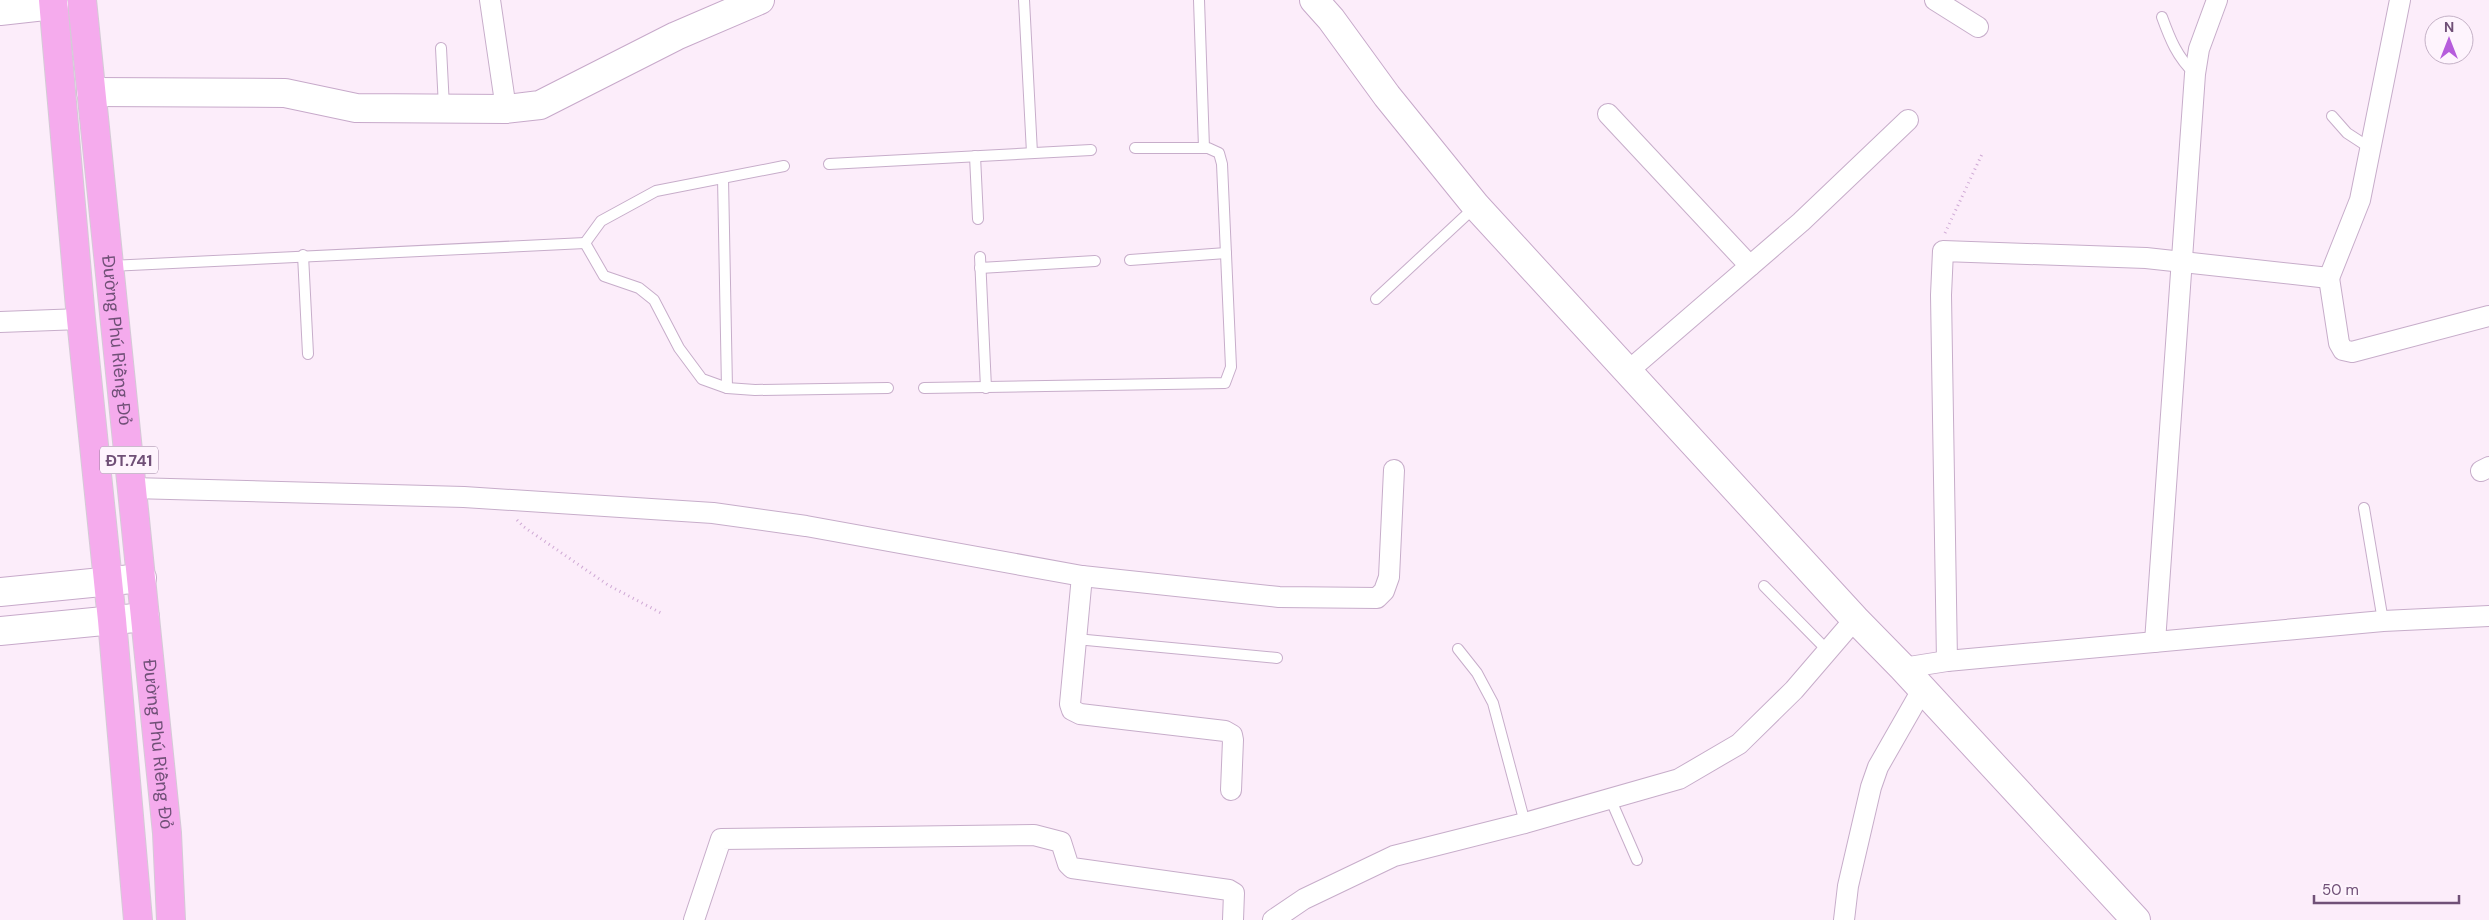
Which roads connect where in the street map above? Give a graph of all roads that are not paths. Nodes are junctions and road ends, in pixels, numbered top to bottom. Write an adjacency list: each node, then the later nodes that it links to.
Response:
1 (82, 0): 17 (main road, Đường Phú Riềng Đỏ / ĐT.741)
2 (490, 0): 19 (street)
3 (759, 0): 19 (street)
4 (1024, 0): 27 (lane)
5 (1199, 0): 24 (lane)
6 (1314, 0): 32 (street)
7 (1936, 0): 11 (street)
8 (2216, 0): 16 (street)
9 (2400, 0): 25 (street)
10 (54, 3): 12 (street); 47 (main road, Đường Phú Riềng Đỏ / ĐT.741)
11 (1958, 6): 14 (street)
12 (0, 11)
13 (2162, 17): 16 (lane)
14 (1978, 27)
15 (441, 48): 18 (lane)
16 (2194, 74): 40 (street)
17 (91, 92): 18 (street); 41 (main road, Đường Phú Riềng Đỏ / ĐT.741)
18 (444, 107): 19 (street)
19 (506, 109)
20 (1608, 114): 42 (street)
21 (2332, 116): 25 (lane)
22 (1908, 120): 42 (street)
23 (1135, 148): 24 (lane)
24 (1204, 148): 35 (lane)
25 (2370, 148): 44 (street)
26 (1091, 150): 27 (lane)
27 (1032, 153): 28 (lane)
28 (975, 156): 29 (lane); 33 (lane)
29 (829, 164)
30 (784, 166): 31 (lane)
31 (723, 178): 34 (lane); 51 (lane)
32 (1476, 206): 45 (lane); 50 (street)
33 (978, 219)
34 (585, 243): 36 (lane); 51 (lane)
35 (1226, 253): 38 (lane); 54 (lane)
36 (303, 255): 41 (lane); 49 (lane)
37 (980, 257): 43 (lane)
38 (1130, 260)
39 (1095, 261): 43 (lane)
40 (2182, 262): 44 (street); 70 (street); 74 (street)
41 (109, 266): 56 (main road, Đường Phú Riềng Đỏ / ĐT.741)
42 (1750, 266): 50 (street)
43 (980, 268): 54 (lane)
44 (2329, 278): 46 (street)
45 (1376, 298)
46 (2489, 316)
47 (81, 319): 48 (street); 60 (main road, Đường Phú Riềng Đỏ / ĐT.741)
48 (0, 322)
49 (308, 354)
50 (1627, 372): 65 (street)
51 (727, 388): 52 (lane)
52 (888, 388)
53 (924, 388): 54 (lane)
54 (986, 388)
55 (1394, 470): 58 (street)
56 (132, 488): 58 (street); 59 (main road, Đường Phú Riềng Đỏ / ĐT.741)
57 (2364, 508): 67 (lane)
58 (1082, 576): 69 (street)
59 (142, 578): 60 (street); 64 (main road, Đường Phú Riềng Đỏ / ĐT.741)
60 (107, 581): 62 (street); 66 (main road, Đường Phú Riềng Đỏ / ĐT.741)
61 (1764, 586): 72 (lane)
62 (0, 592)
63 (2489, 616): 67 (street)
64 (144, 617): 66 (street); 82 (main road, Đường Phú Riềng Đỏ / ĐT.741)
65 (1855, 619): 72 (street); 75 (street)
66 (112, 620): 68 (street); 81 (main road, Đường Phú Riềng Đỏ / ĐT.741)
67 (2383, 621): 70 (street)
68 (0, 631)
69 (1076, 639): 73 (lane); 77 (street)
70 (2155, 642): 74 (street)
71 (1458, 649): 79 (lane)
72 (1828, 650): 78 (street)
73 (1277, 658)
74 (1947, 660): 75 (street)
75 (1903, 668): 76 (street)
76 (1922, 690): 86 (street); 87 (street)
77 (1231, 790)
78 (1610, 798): 79 (street); 80 (lane)
79 (1525, 823): 85 (street)
80 (1637, 860)
81 (138, 920)
82 (171, 920)
83 (694, 920): 84 (street)
84 (1233, 920)
85 (1273, 920)
86 (1844, 920)
87 (2136, 920)

